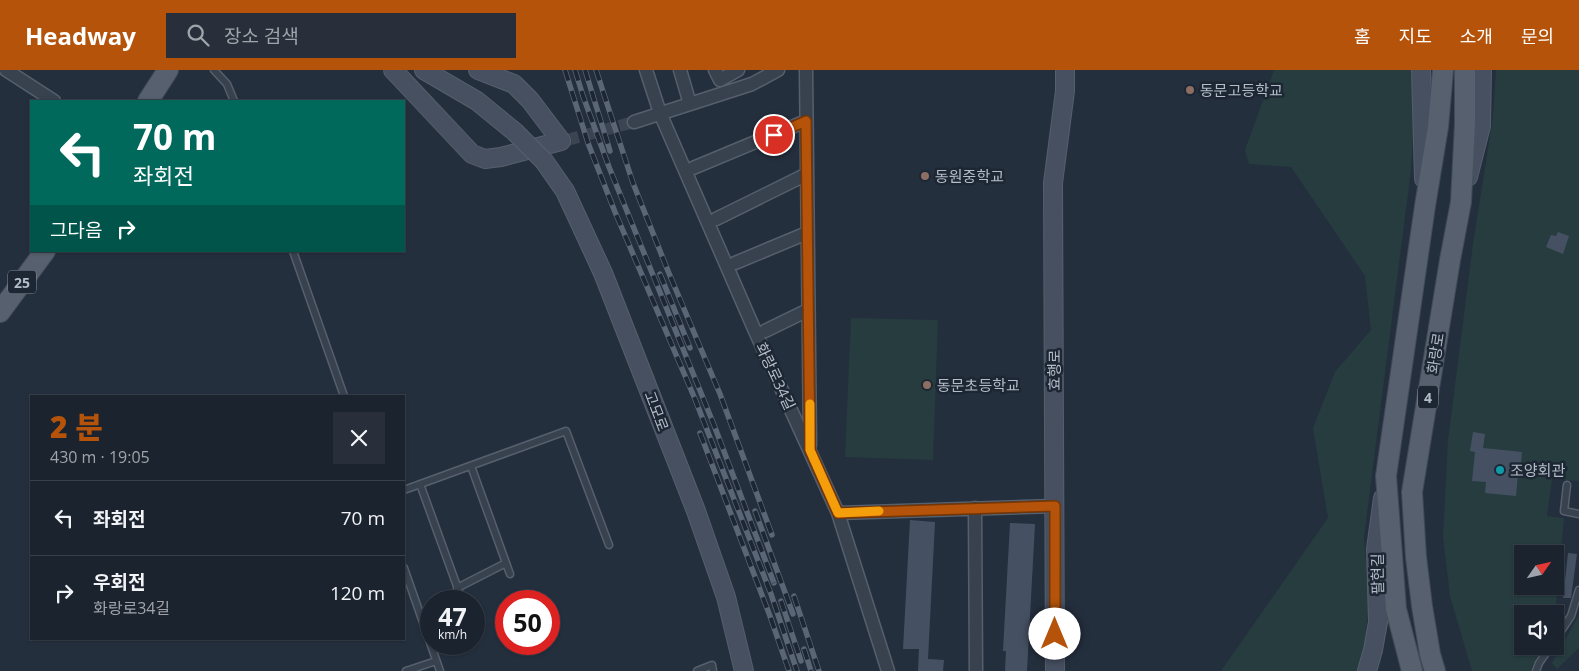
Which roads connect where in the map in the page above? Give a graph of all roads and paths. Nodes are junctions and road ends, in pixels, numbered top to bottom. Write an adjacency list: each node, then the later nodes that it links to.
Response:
1 (6, 70): 18 (street)
2 (168, 70): 19 (main road)
3 (214, 70): 20 (lane)
4 (393, 70): 6 (main road)
5 (424, 70): 61 (main road, 고모로, bridge)
6 (478, 70)
7 (646, 70): 22 (street, 화랑로34길)
8 (680, 70): 21 (street)
9 (715, 70): 10 (street)
10 (738, 70)
11 (778, 70): 21 (street)
12 (806, 70): 23 (street)
13 (1065, 70): 44 (main road, 효행로)
14 (1421, 70): 28 (main road)
15 (1443, 70): 28 (main road, 화랑로)
16 (1465, 70): 27 (main road, 화랑로 / 4)
17 (1482, 70): 27 (main road)
18 (52, 100)
19 (149, 100)
20 (234, 100)
21 (690, 104): 22 (street)
22 (660, 113): 24 (street); 38 (street, 화랑로34길)
23 (806, 121): 25 (street); 26 (street)
24 (634, 122)
25 (693, 168)
26 (807, 174): 29 (street); 30 (street)
27 (1461, 202): 67 (main road, 화랑로 / 4)
28 (1425, 206): 40 (main road, 화랑로)
29 (716, 219)
30 (807, 233): 33 (street); 34 (street)
31 (44, 252): 35 (main road, 25)
32 (293, 252): 37 (lane)
33 (735, 263)
34 (808, 310): 36 (street); 38 (street)
35 (0, 312)
36 (765, 331)
37 (344, 395)
38 (810, 450): 46 (street, 화랑로34길)
39 (471, 466): 41 (lane); 48 (lane); 49 (lane)
40 (1386, 476): 65 (main road, 팔현길); 66 (main road, 화랑로)
41 (420, 484): 43 (lane); 52 (lane)
42 (1567, 485): 47 (lane)
43 (405, 490)
44 (1055, 506): 45 (street); 64 (main road, 효행로)
45 (975, 508): 46 (street); 63 (street)
46 (838, 513): 62 (street, 화랑로34길)
47 (1579, 514)
48 (609, 545)
49 (506, 563): 51 (lane); 52 (lane)
50 (405, 571): 56 (lane)
51 (510, 574)
52 (457, 588)
53 (1579, 590): 54 (lane)
54 (1564, 626)
55 (1546, 655): 68 (lane)
56 (436, 661): 57 (lane); 58 (lane)
57 (406, 671)
58 (440, 671)
59 (697, 671): 60 (lane)
60 (713, 671)
61 (744, 671)
62 (888, 671)
63 (976, 671)
64 (1055, 671)
65 (1366, 671)
66 (1412, 671)
67 (1435, 671)
68 (1536, 671)

